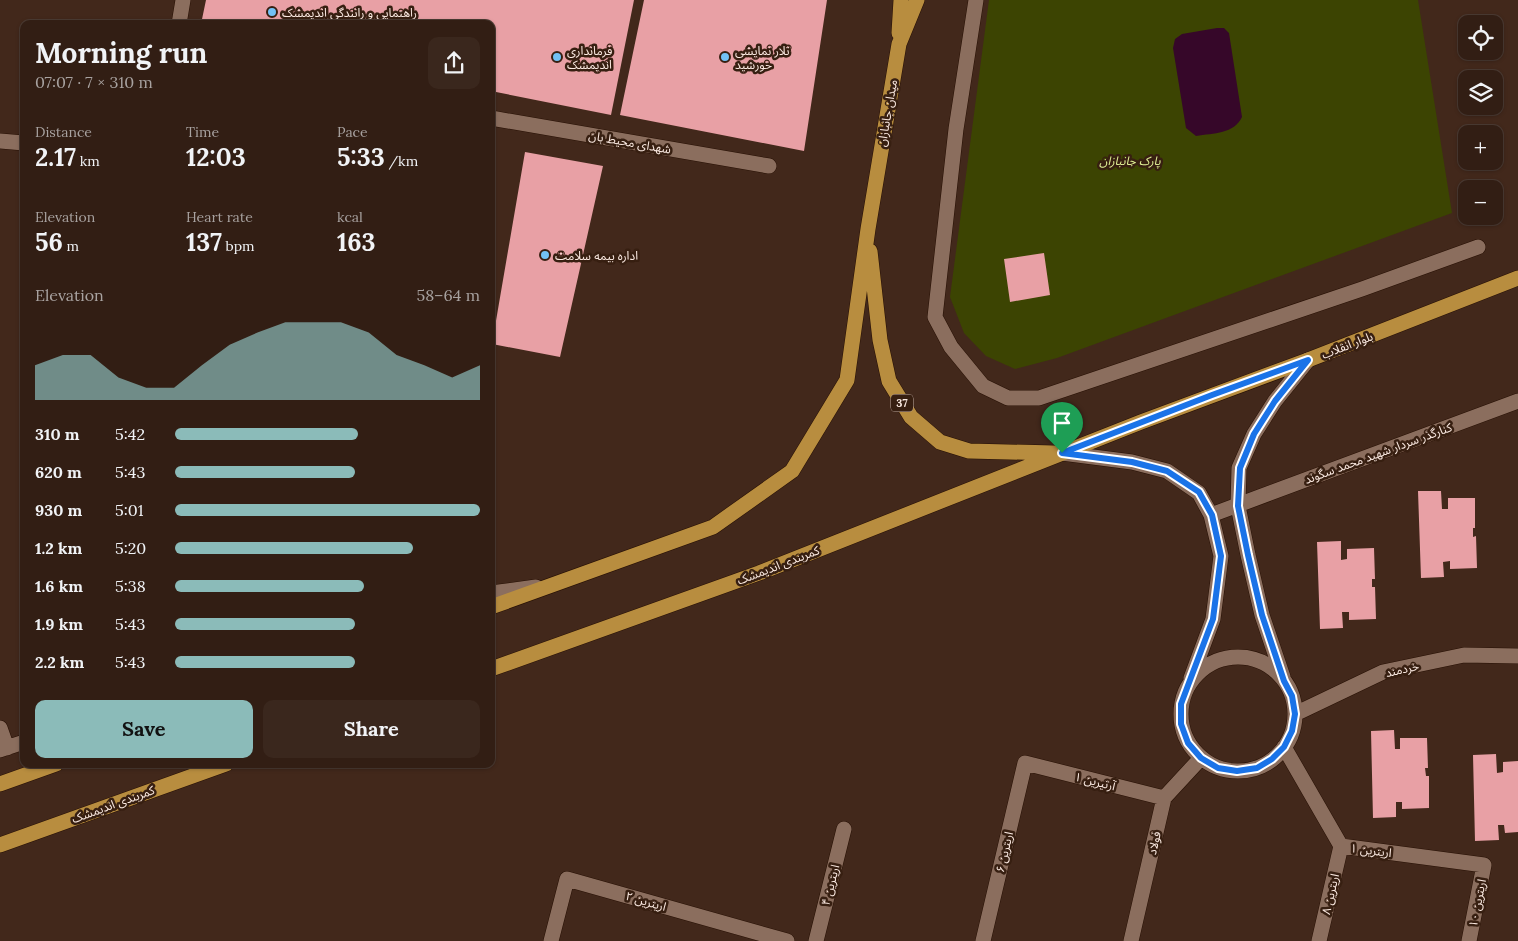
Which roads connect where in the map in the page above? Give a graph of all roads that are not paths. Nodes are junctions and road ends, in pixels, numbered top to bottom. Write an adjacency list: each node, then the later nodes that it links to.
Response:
1 (183, 0): 5 (street)
2 (901, 0): 6 (main road, 37)
3 (917, 0): 6 (main road, میدان جانبازان)
4 (976, 0): 12 (street)
5 (179, 20)
6 (899, 44): 11 (main road, میدان جانبازان / 37)
7 (495, 119): 10 (street, شهدای محیط بان)
8 (0, 141): 9 (street)
9 (20, 143)
10 (769, 166)
11 (868, 229): 16 (main road, 37); 19 (main road)
12 (1478, 247)
13 (1518, 278): 14 (main road, بلوار انقلاب / 37)
14 (1308, 360): 16 (main road, بلوار انقلاب / 37); 17 (street)
15 (1518, 401): 17 (street, کنارگذر سردار شهید محمد سگوند)
16 (1062, 453): 18 (street); 23 (main road, کمربندی اندیمشک)
17 (1238, 506): 18 (street, کنارگذر سردار شهید محمد سگوند); 24 (street)
18 (1212, 515): 25 (street)
19 (552, 585): 20 (street); 21 (main road)
20 (495, 592)
21 (495, 606)
22 (1518, 656): 26 (street, خردمند)
23 (495, 668)
24 (1284, 681): 25 (street); 26 (street)
25 (1188, 686): 31 (street)
26 (1295, 714): 29 (street)
27 (0, 728): 30 (street)
28 (20, 743): 30 (street)
29 (1284, 747): 31 (street); 39 (street, اریترین ۱)
30 (4, 749)
31 (1201, 758): 36 (street, فولاد)
32 (1025, 763): 36 (street, آرتیرین ۱); 44 (street, اریترین ۶)
33 (45, 768): 35 (main road)
34 (215, 768): 38 (main road, کمربندی اندیمشک)
35 (0, 784)
36 (1164, 798): 45 (street, فولاد)
37 (844, 829): 43 (street, اریترین ۴)
38 (0, 845)
39 (1341, 846): 40 (street, اریترین ۱); 46 (street, اریترین ۸)
40 (1484, 865): 47 (street, اریترین ۱۰)
41 (551, 941): 42 (street, اریترین ۲)
42 (787, 941)
43 (816, 941)
44 (983, 941)
45 (1131, 941)
46 (1319, 941)
47 (1469, 941)

